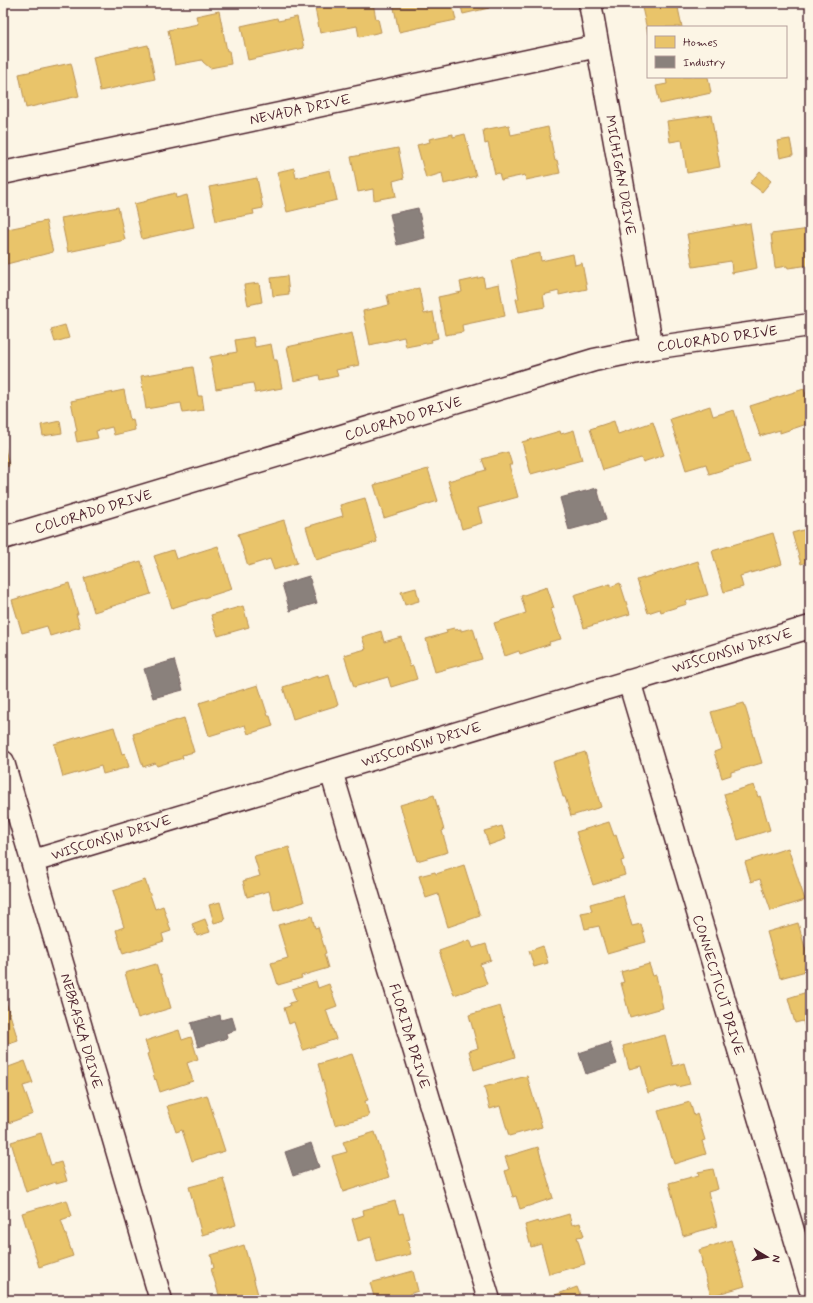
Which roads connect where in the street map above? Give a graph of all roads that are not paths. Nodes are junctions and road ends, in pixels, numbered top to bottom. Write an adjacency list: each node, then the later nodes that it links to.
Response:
1 (590, 3): 2 (street, MICHIGAN DRIVE)
2 (598, 46): 3 (street, NEVADA DRIVE); 5 (street, MICHIGAN DRIVE)
3 (3, 173)
4 (810, 325): 5 (street, COLORADO DRIVE)
5 (652, 348): 6 (street, COLORADO DRIVE)
6 (3, 538)
7 (810, 627): 8 (street, WISCONSIN DRIVE)
8 (629, 682): 10 (street, WISCONSIN DRIVE); 12 (street, CONNECTICUT DRIVE)
9 (3, 762): 11 (street, NEBRASKA DRIVE)
10 (331, 771): 11 (street, WISCONSIN DRIVE); 14 (street, FLORIDA DRIVE)
11 (33, 861): 13 (street, NEBRASKA DRIVE)
12 (810, 1288)
13 (161, 1300)
14 (490, 1300)

